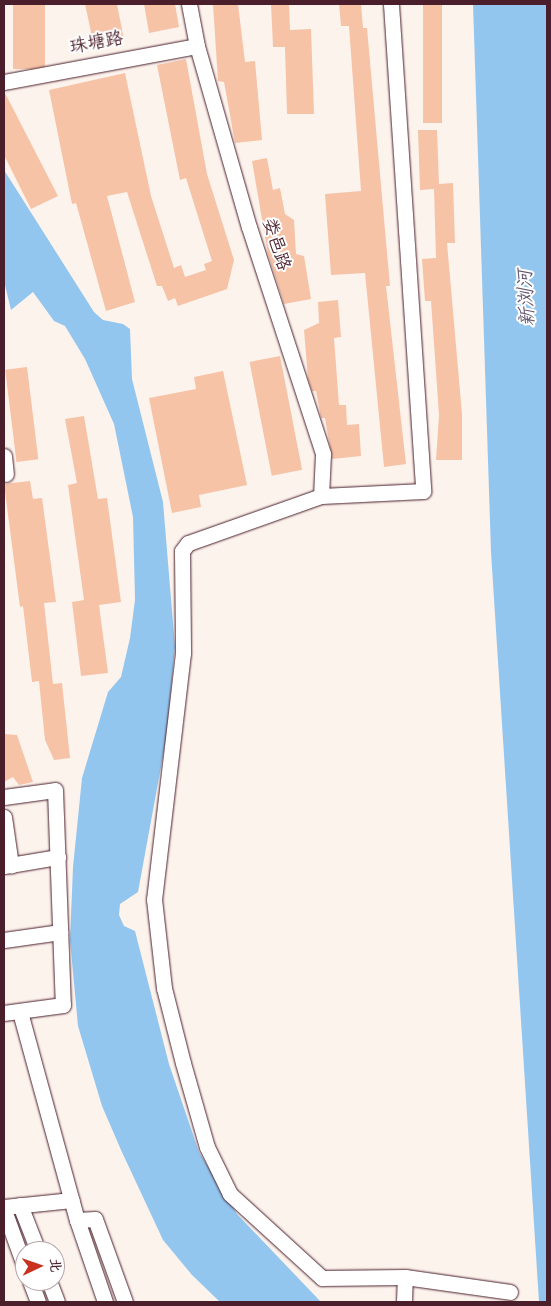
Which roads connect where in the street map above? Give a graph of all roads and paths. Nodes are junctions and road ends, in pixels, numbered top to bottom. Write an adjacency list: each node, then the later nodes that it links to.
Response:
1 (189, 4): 3 (street, 娄邑路)
2 (391, 4): 7 (street)
3 (197, 46): 4 (street, 珠塘路); 7 (street, 娄邑路)
4 (4, 82)
5 (4, 456): 6 (street)
6 (6, 474)
7 (321, 496): 22 (street)
8 (4, 798): 10 (street)
9 (4, 817): 11 (street)
10 (58, 857): 11 (street); 12 (street)
11 (8, 865)
12 (60, 932): 13 (street); 14 (street)
13 (4, 940)
14 (20, 1012): 15 (street); 16 (street)
15 (4, 1013)
16 (72, 1200): 17 (street); 19 (street)
17 (20, 1205): 18 (street); 21 (street)
18 (4, 1208): 20 (street)
19 (77, 1220): 24 (street); 25 (street)
20 (16, 1241)
21 (34, 1241)
22 (405, 1276): 23 (street); 26 (street)
23 (510, 1292)
24 (105, 1302)
25 (124, 1302)
26 (404, 1302)

